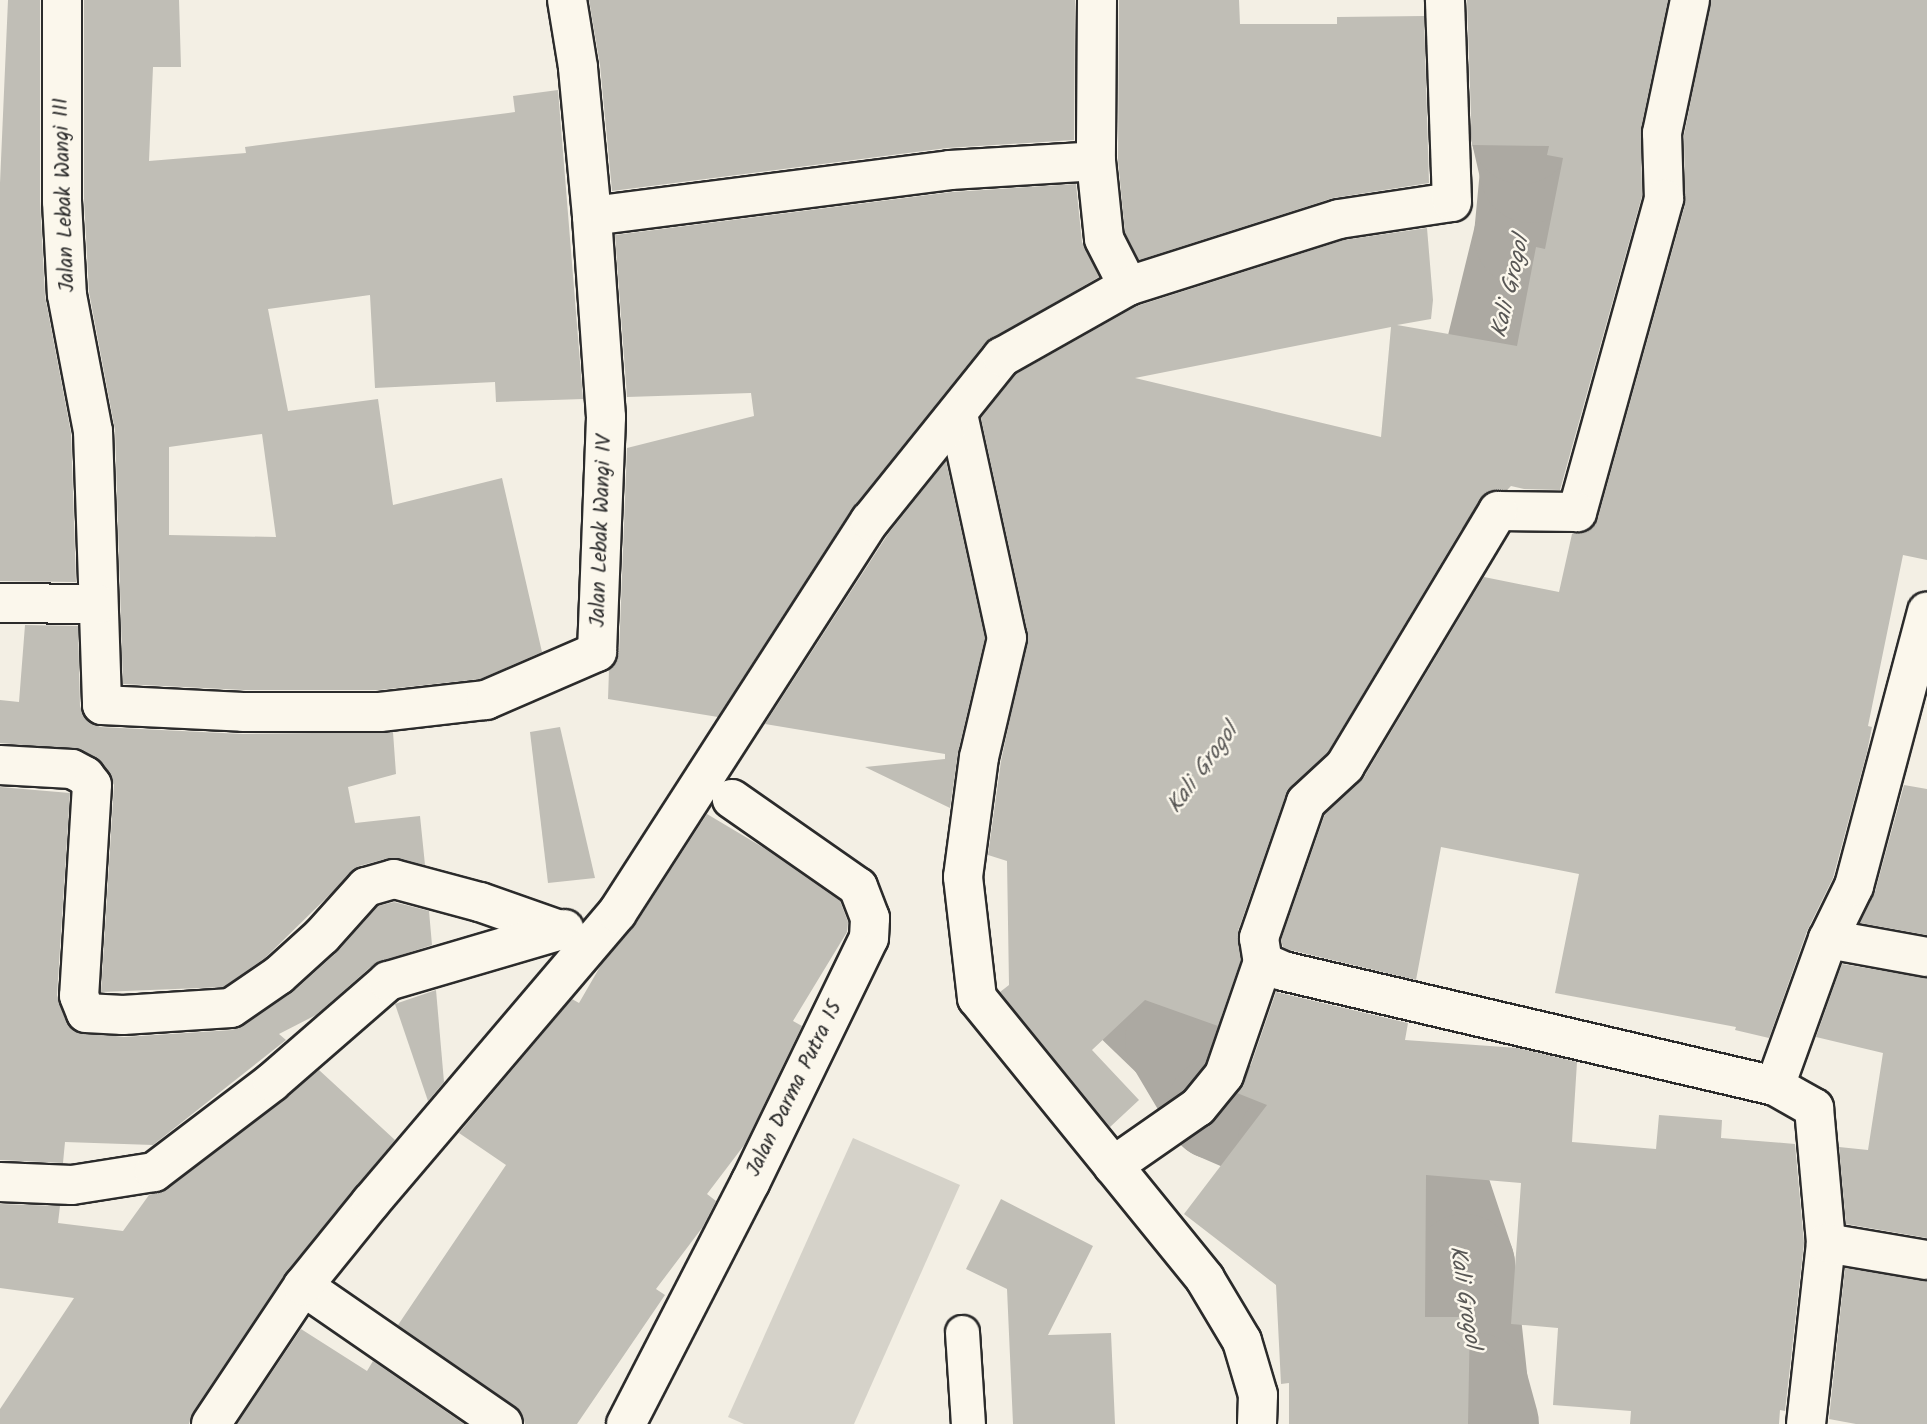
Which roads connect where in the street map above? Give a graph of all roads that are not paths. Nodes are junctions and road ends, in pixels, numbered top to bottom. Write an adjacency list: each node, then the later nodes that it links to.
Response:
1 (62, 0): 11 (street, Jalan Lebak Wangi III)
2 (567, 0): 7 (street, Jalan Lebak Wangi IV)
3 (1097, 0): 6 (street)
4 (1445, 0): 8 (street)
5 (1690, 0): 19 (street)
6 (1096, 161): 7 (street); 8 (street)
7 (592, 216): 11 (street, Jalan Lebak Wangi IV)
8 (1128, 286): 9 (street)
9 (957, 414): 15 (street); 21 (street)
10 (0, 603): 11 (street)
11 (98, 604)
12 (1927, 612): 17 (street)
13 (0, 765): 16 (street)
14 (732, 799): 29 (street, Jalan Darma Putra 15)
15 (617, 913): 16 (street); 25 (street)
16 (560, 930): 22 (street)
17 (1828, 939): 18 (street); 20 (street)
18 (1927, 957)
19 (1263, 962): 20 (street); 21 (street)
20 (1774, 1086): 23 (street)
21 (1113, 1166): 31 (street)
22 (0, 1182)
23 (1826, 1243): 24 (street); 32 (street)
24 (1927, 1260)
25 (303, 1286): 27 (street); 28 (street)
26 (962, 1332): 30 (lane)
27 (211, 1424)
28 (503, 1424)
29 (626, 1424)
30 (968, 1424)
31 (1257, 1424)
32 (1806, 1424)

